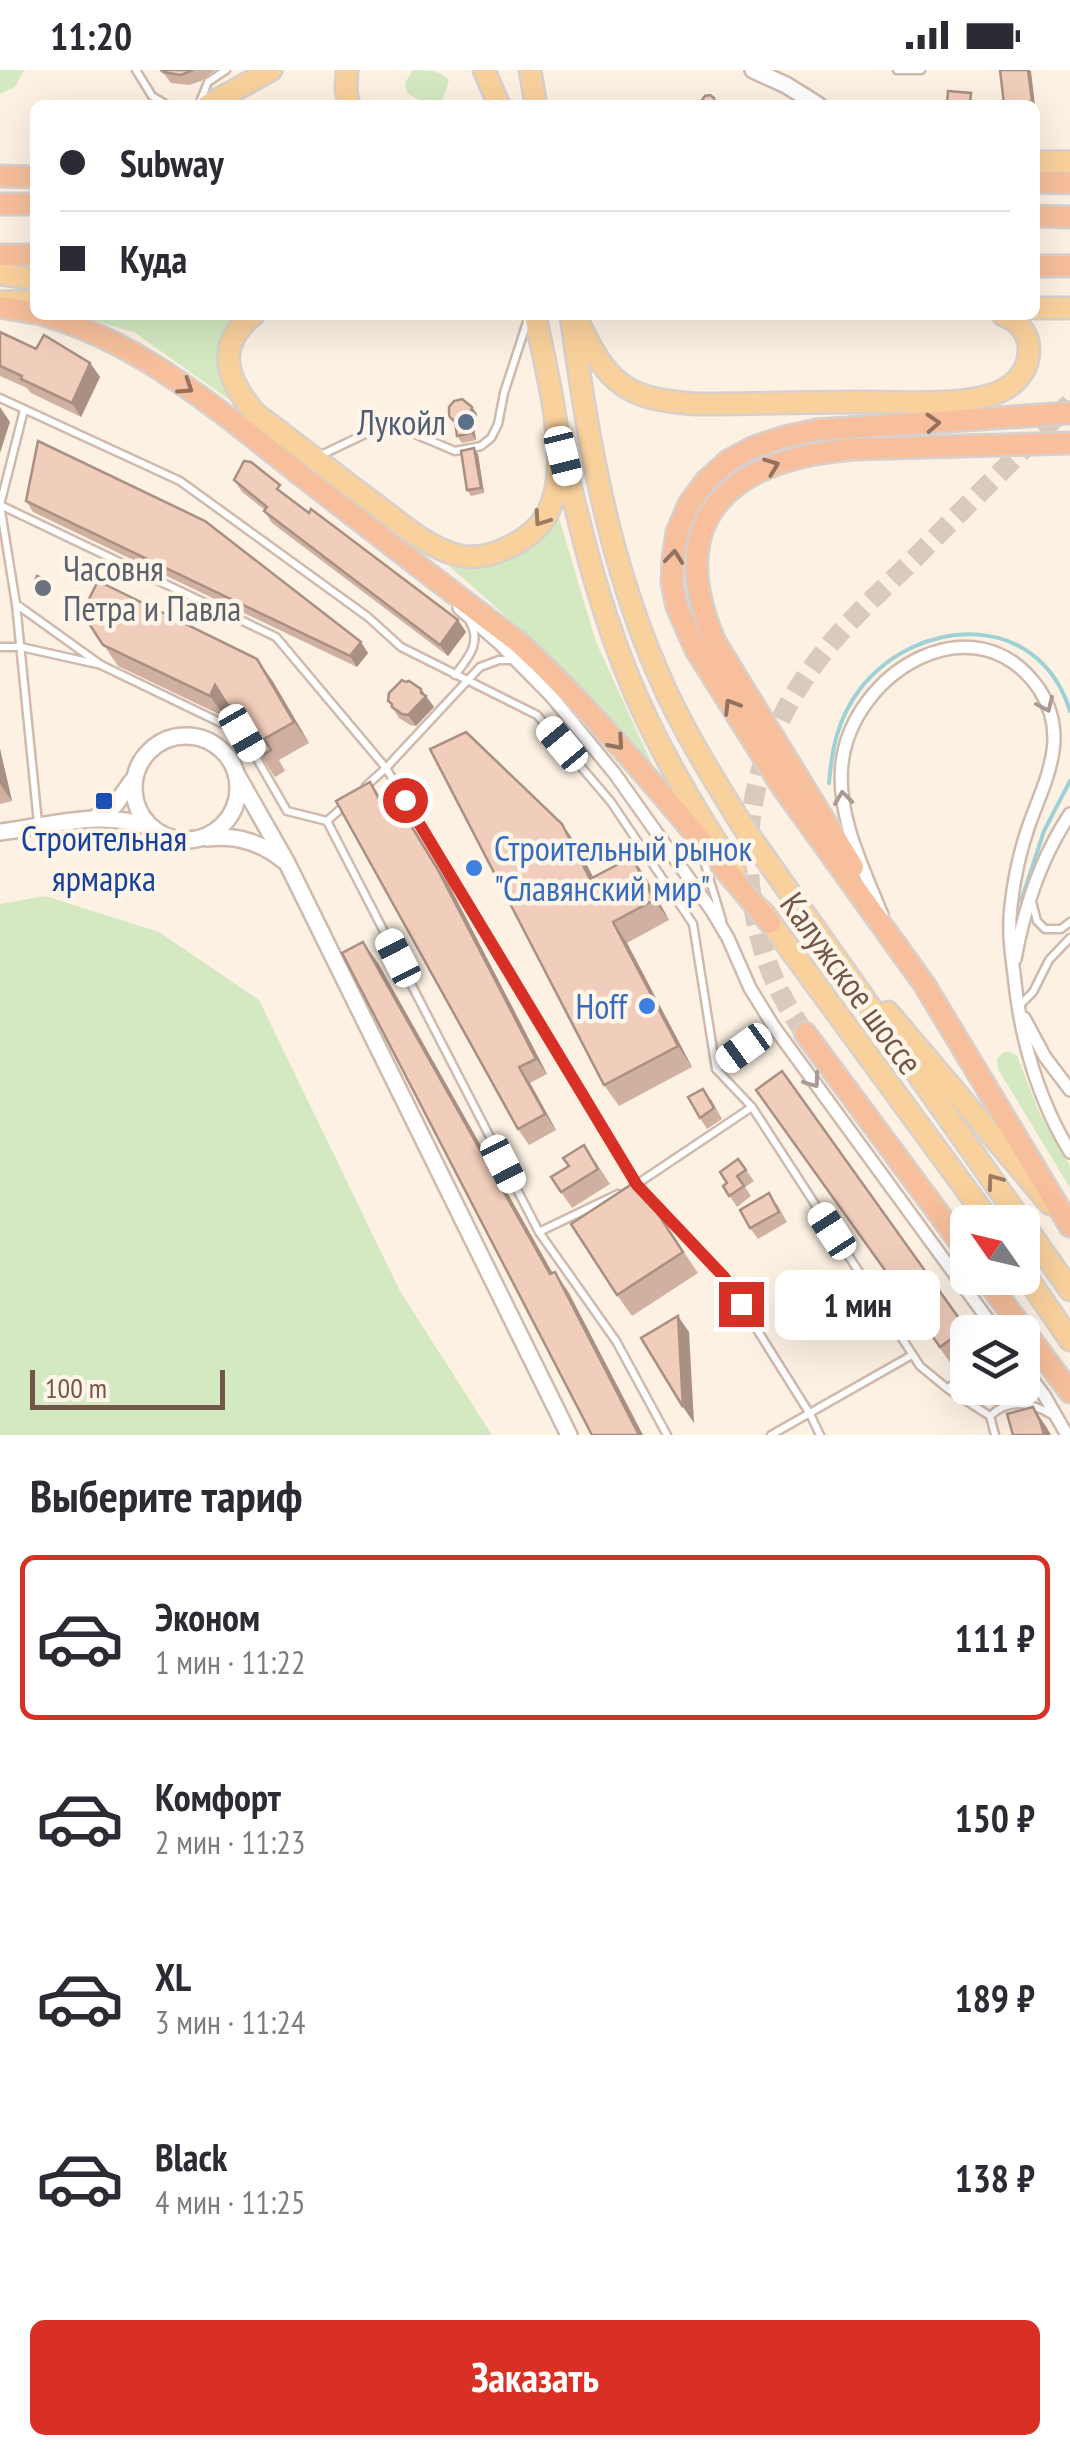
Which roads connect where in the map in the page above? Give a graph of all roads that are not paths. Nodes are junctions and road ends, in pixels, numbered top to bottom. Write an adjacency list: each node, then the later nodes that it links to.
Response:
1 (136, 70): 11 (lane)
2 (226, 70): 12 (lane)
3 (271, 70): 13 (main road)
4 (347, 70): 14 (main road)
5 (484, 70): 15 (main road)
6 (496, 70): 16 (main road)
7 (530, 70): 17 (main road)
8 (753, 70): 18 (street)
9 (897, 70): 10 (lane)
10 (920, 70)
11 (159, 100)
12 (200, 100)
13 (217, 100)
14 (348, 100)
15 (498, 100)
16 (499, 100)
17 (535, 100)
18 (810, 100)
19 (1040, 162): 20 (main road)
20 (1070, 162)
21 (30, 174): 22 (highway)
22 (1, 176)
23 (1040, 182): 24 (highway)
24 (1070, 183)
25 (0, 204): 26 (highway)
26 (30, 204)
27 (1040, 216): 28 (highway)
28 (1070, 217)
29 (0, 255): 30 (highway)
30 (30, 255)
31 (1040, 266): 32 (highway)
32 (1070, 266)
33 (0, 274): 34 (main road)
34 (30, 278)
35 (30, 302): 36 (main road)
36 (0, 305): 39 (highway)
37 (1040, 308): 38 (main road)
38 (1070, 308)
39 (30, 313)
40 (58, 320): 55 (highway, one-way to 55)
41 (247, 320): 52 (main road)
42 (530, 320): 52 (lane)
43 (533, 320): 50 (main road)
44 (574, 320): 78 (main road, Калужское шоссе)
45 (576, 320): 46 (main road)
46 (1010, 320)
47 (0, 398): 48 (lane)
48 (24, 410): 53 (lane); 62 (lane)
49 (1070, 413): 84 (highway, one-way to 49)
50 (556, 426): 52 (main road, one-way to 52); 67 (main road, Калужское шоссе)
51 (1070, 443): 81 (highway, one-way to 51)
52 (315, 458)
53 (0, 505): 54 (lane); 64 (lane)
54 (4, 555): 56 (lane)
55 (414, 563): 57 (street); 74 (highway, one-way to 74)
56 (16, 604): 59 (lane); 61 (lane)
57 (468, 616): 60 (street); 62 (lane)
58 (0, 647): 59 (lane)
59 (21, 647): 61 (lane); 71 (lane)
60 (516, 660): 63 (lane); 82 (street)
61 (102, 665): 70 (lane)
62 (455, 675): 63 (lane)
63 (467, 682): 64 (lane); 89 (lane)
64 (386, 768): 70 (lane); 93 (lane)
65 (136, 772): 66 (street); 69 (street); 72 (street)
66 (237, 774): 75 (street); 76 (street)
67 (680, 783): 74 (lane); 80 (main road, Калужское шоссе)
68 (1070, 814): 77 (street)
69 (93, 819): 71 (street); 72 (street)
70 (328, 821): 97 (lane)
71 (38, 827): 73 (street)
72 (151, 828): 75 (street)
73 (0, 832)
74 (697, 838): 80 (highway); 82 (lane)
75 (200, 839): 76 (street)
76 (287, 862): 110 (street)
77 (1031, 898): 79 (lane); 85 (street)
78 (798, 907): 95 (main road); 98 (main road, Калужское шоссе, one-way to 78)
79 (1070, 922)
80 (770, 923): 94 (main road, Калужское шоссе)
81 (886, 923): 84 (highway); 85 (street, one-way to 85)
82 (728, 938): 87 (street)
83 (1070, 938): 86 (lane)
84 (906, 959): 95 (highway)
85 (1014, 970): 86 (street)
86 (1018, 1007): 90 (street); 92 (street)
87 (774, 1028): 89 (lane); 101 (street, one-way to 101)
88 (805, 1032): 96 (highway)
89 (716, 1069): 91 (lane)
90 (1070, 1090)
91 (752, 1106): 93 (lane); 103 (lane)
92 (1070, 1152)
93 (637, 1185): 97 (lane); 107 (lane)
94 (978, 1205)
95 (1070, 1228)
96 (950, 1229)
97 (538, 1232): 111 (lane)
98 (1070, 1290)
99 (999, 1295): 105 (highway)
100 (1039, 1295): 102 (main road)
101 (983, 1315)
102 (1070, 1340)
103 (912, 1355): 104 (lane); 107 (lane)
104 (948, 1389): 108 (lane)
105 (1070, 1392)
106 (1040, 1393): 109 (street)
107 (810, 1414): 112 (lane); 113 (lane)
108 (990, 1416): 109 (lane); 114 (lane)
109 (1064, 1430)
110 (569, 1435)
111 (667, 1435)
112 (771, 1435)
113 (820, 1435)
114 (995, 1435)

